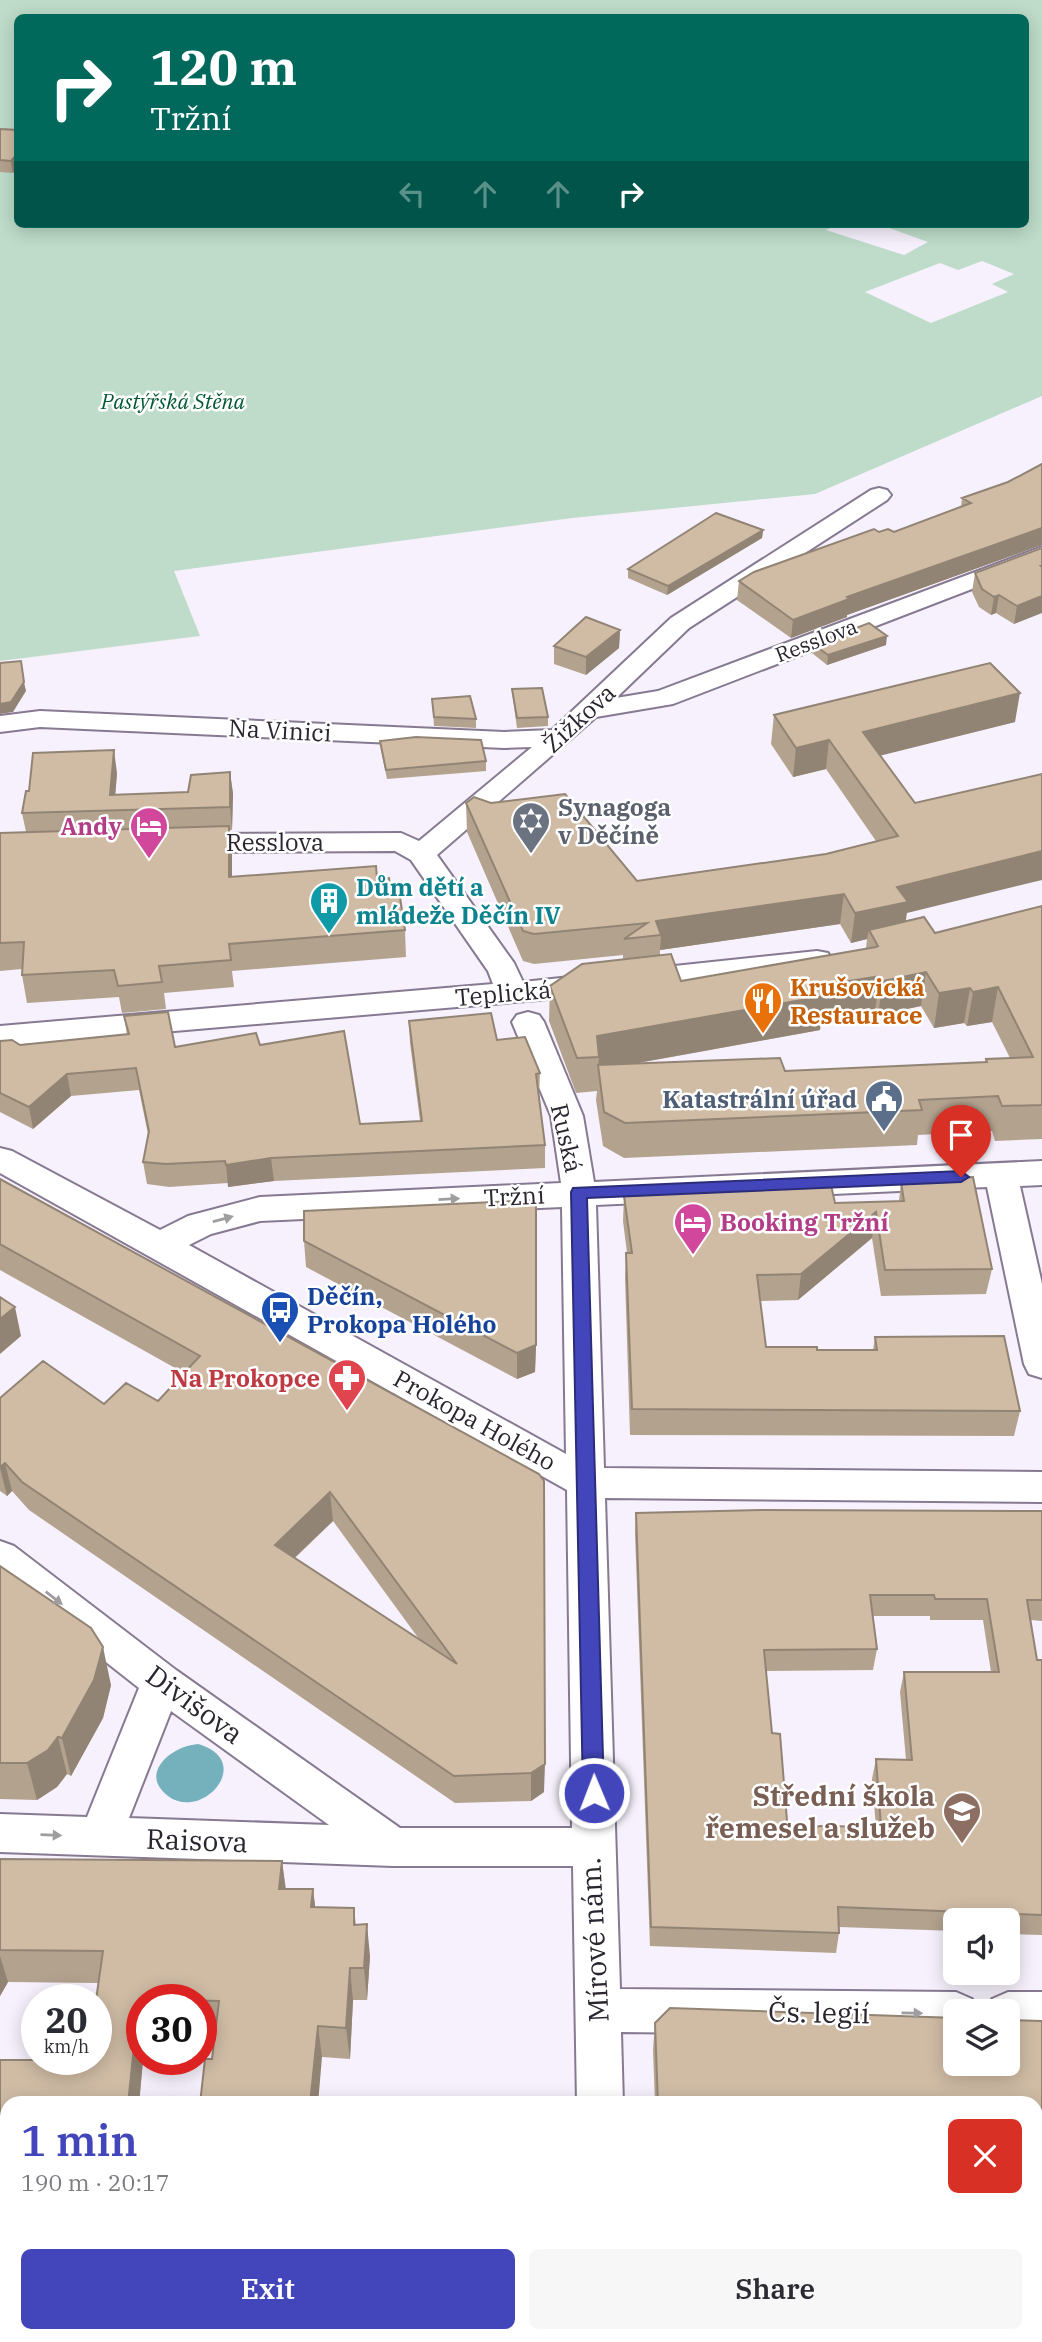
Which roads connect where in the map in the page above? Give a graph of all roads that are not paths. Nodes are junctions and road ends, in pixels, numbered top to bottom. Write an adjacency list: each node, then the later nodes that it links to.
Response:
1 (879, 495): 3 (street, Žižkova)
2 (1042, 554): 3 (street, Resslova)
3 (587, 711): 5 (street, Žižkova)
4 (0, 724): 5 (street, Na Vinici)
5 (559, 738): 7 (street, Žižkova)
6 (160, 843): 7 (street, Resslova)
7 (421, 854): 9 (street)
8 (839, 957): 9 (street, Teplická)
9 (520, 1007): 10 (street, Teplická); 14 (street, Ruská)
10 (0, 1036)
11 (0, 1159): 15 (street, Prokopa Holého)
12 (1042, 1173): 13 (street, Tržní)
13 (1001, 1175): 14 (street, Tržní); 16 (street)
14 (579, 1192): 15 (street, Tržní, one-way to 14); 17 (street, Ruská)
15 (160, 1245): 17 (street, Prokopa Holého)
16 (1042, 1364)
17 (587, 1483): 18 (street, Prokopa Holého); 24 (street, Ruská)
18 (1042, 1487)
19 (0, 1557): 20 (street, Divišova, one-way to 20)
20 (162, 1682): 22 (street); 23 (street, Divišova)
21 (0, 1833): 22 (street, Raisova, one-way to 22)
22 (102, 1836): 23 (street, Raisova)
23 (393, 1847): 24 (street, Mírové nám.)
24 (595, 1847): 25 (street, Mírové nám.)
25 (599, 2010): 26 (street, Čs. legií, one-way to 26); 29 (street, Mírové nám.)
26 (943, 2014)
27 (1020, 2014): 28 (street)
28 (1042, 2014)
29 (600, 2096)

